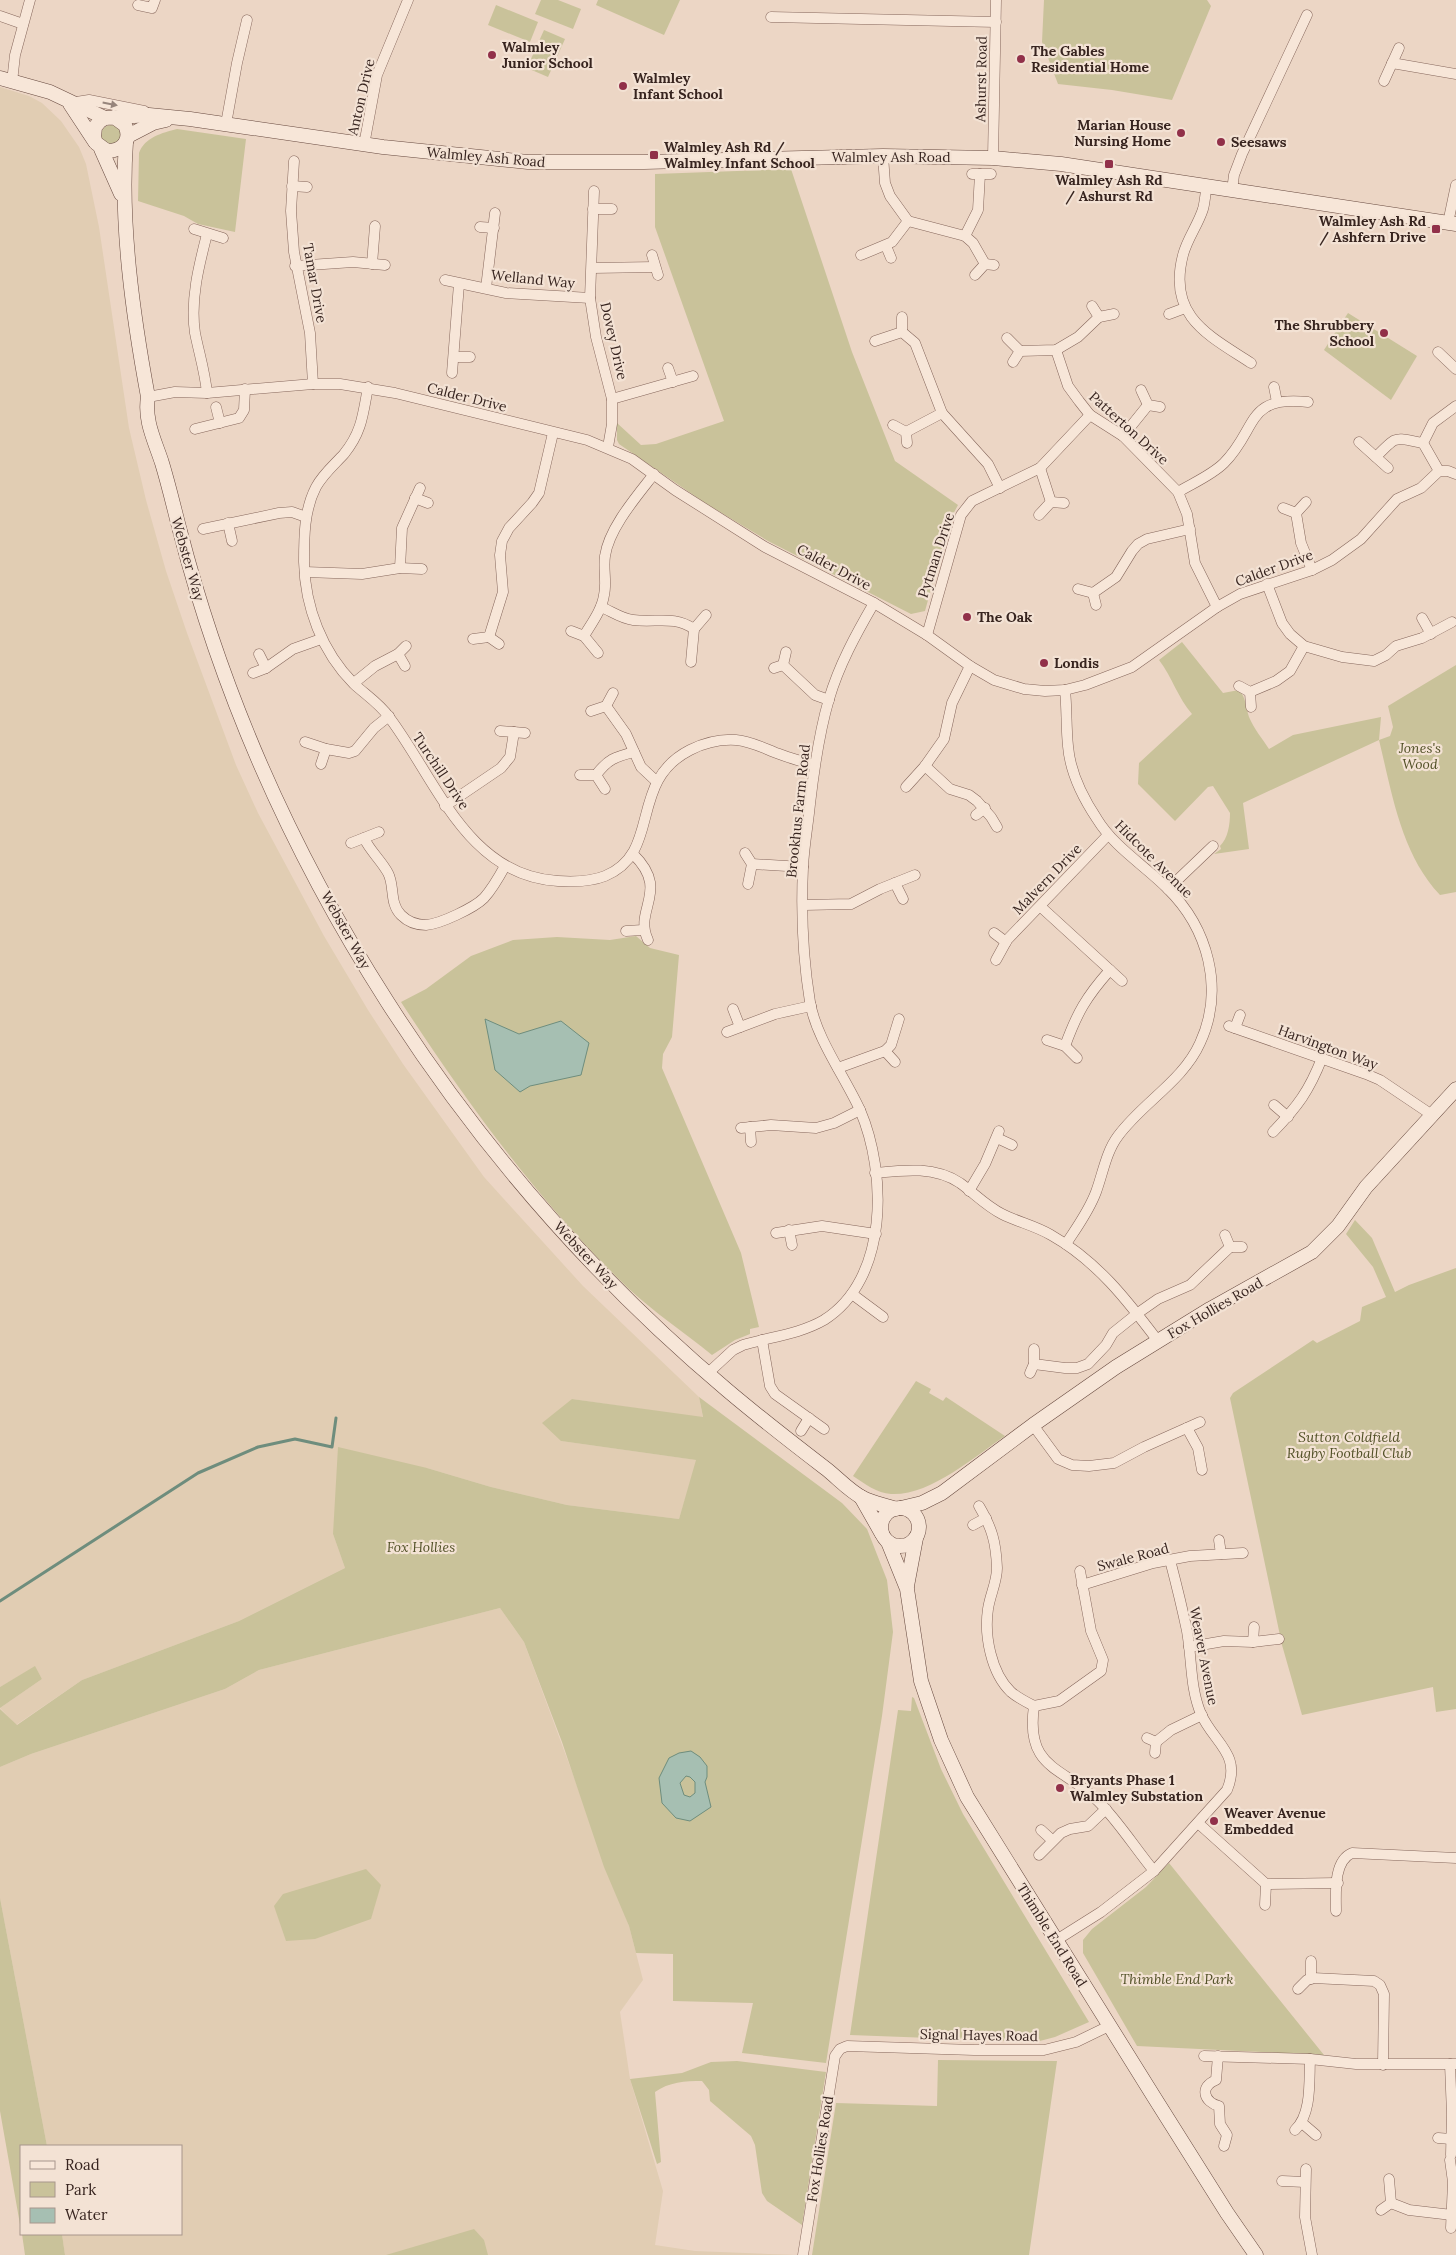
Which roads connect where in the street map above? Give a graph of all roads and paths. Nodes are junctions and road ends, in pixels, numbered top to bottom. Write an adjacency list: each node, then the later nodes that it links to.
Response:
1 (30, 0): 11 (street)
2 (155, 0): 5 (street)
3 (408, 0): 23 (street, Anton Drive)
4 (996, 0): 10 (street, Ashurst Road)
5 (138, 5)
6 (1307, 15): 34 (street)
7 (0, 16): 11 (street)
8 (771, 16): 10 (street)
9 (247, 20): 21 (street)
10 (996, 22): 26 (street, Ashurst Road)
11 (23, 24): 15 (street)
12 (1399, 48): 13 (street)
13 (1392, 63): 14 (street); 16 (street)
14 (1456, 74)
15 (4, 80): 17 (street, Walmley Ash Road)
16 (1384, 81)
17 (69, 103): 18 (street, Walmley Ash Road, one-way to 18); 19 (street, Walmley Ash Road); 24 (street, Walmley Ash Road)
18 (149, 115): 19 (street, Walmley Ash Road); 20 (street, Walmley Ash Road)
19 (109, 118): 22 (street); 24 (street)
20 (174, 118): 21 (street, Walmley Ash Road); 22 (street, Walmley Ash Road)
21 (226, 124): 23 (street, Walmley Ash Road)
22 (127, 139): 24 (street); 35 (street, Webster Way)
23 (364, 145): 25 (street, Walmley Ash Road)
24 (98, 146): 35 (street, Webster Way)
25 (883, 156): 26 (street, Walmley Ash Road); 39 (street)
26 (993, 158): 32 (street, Walmley Ash Road)
27 (294, 161): 30 (street, Tamar Drive)
28 (981, 174): 46 (street)
29 (1456, 185): 40 (street)
30 (292, 186): 31 (street); 54 (street, Tamar Drive)
31 (307, 187)
32 (1207, 187): 34 (street, Walmley Ash Road); 62 (street)
33 (594, 191): 36 (street, Dovey Drive)
34 (1232, 191): 40 (street, Walmley Ash Road)
35 (123, 199): 88 (street, Webster Way)
36 (593, 209): 37 (street); 55 (street, Dovey Drive)
37 (612, 209)
38 (496, 213): 43 (street)
39 (908, 221): 46 (street); 48 (street)
40 (1452, 224)
41 (375, 226): 52 (street)
42 (480, 227): 43 (street)
43 (494, 228): 59 (street)
44 (194, 229): 45 (street)
45 (207, 234): 47 (street); 87 (street)
46 (965, 236): 56 (street)
47 (223, 238)
48 (886, 246): 50 (street); 51 (street)
49 (652, 255): 55 (street)
50 (861, 255)
51 (891, 258)
52 (372, 264): 53 (street); 54 (street)
53 (385, 265)
54 (295, 266): 82 (street, Tamar Drive)
55 (592, 268): 60 (street, Dovey Drive)
56 (975, 275)
57 (445, 280): 58 (street, Welland Way)
58 (459, 284): 59 (street, Welland Way); 73 (street)
59 (486, 288): 60 (street, Welland Way)
60 (590, 298): 89 (street, Dovey Drive)
61 (1092, 306): 66 (street)
62 (1185, 308): 64 (street); 76 (street)
63 (1114, 314): 66 (street)
64 (1169, 314)
65 (902, 317): 67 (street)
66 (1099, 317): 70 (street)
67 (902, 332): 69 (street); 96 (street)
68 (1007, 338): 71 (street)
69 (875, 341)
70 (1056, 350): 71 (street); 97 (street, Patterton Drive)
71 (1020, 351): 75 (street)
72 (1438, 352): 78 (street)
73 (454, 357): 74 (street); 79 (street)
74 (470, 357)
75 (1013, 362)
76 (1251, 363)
77 (668, 368): 81 (street)
78 (1456, 369)
79 (452, 373)
80 (693, 376): 81 (street)
81 (673, 382): 89 (street)
82 (313, 384): 83 (street, Calder Drive); 85 (street, Calder Drive)
83 (368, 387): 102 (street, Calder Drive); 123 (street, Turchill Drive)
84 (1274, 387): 90 (street)
85 (245, 390): 87 (street, Calder Drive); 98 (street)
86 (1141, 390): 92 (street)
87 (207, 393): 88 (street, Calder Drive)
88 (148, 397): 250 (street, Webster Way)
89 (612, 399): 107 (street, Dovey Drive)
90 (1277, 402): 91 (street); 115 (street)
91 (1308, 402)
92 (1148, 405): 95 (street); 103 (street)
93 (1456, 406): 106 (street)
94 (216, 407): 98 (street)
95 (1160, 407)
96 (942, 413): 101 (street); 114 (street)
97 (1090, 415): 103 (street, Patterton Drive); 109 (street, Pytman Drive)
98 (220, 423): 100 (street)
99 (892, 425): 101 (street)
100 (195, 430)
101 (906, 432): 105 (street)
102 (553, 433): 107 (street, Calder Drive); 147 (street)
103 (1123, 436): 115 (street, Patterton Drive)
104 (1359, 442): 108 (street)
105 (907, 443)
106 (1423, 444): 108 (street); 111 (street)
107 (608, 448): 112 (street, Calder Drive)
108 (1376, 457): 110 (street)
109 (1040, 468): 114 (street, Pytman Drive); 116 (street)
110 (1388, 468)
111 (1439, 472): 113 (street); 130 (street, Calder Drive)
112 (654, 474): 135 (street, Calder Drive); 137 (street)
113 (1456, 474)
114 (1000, 488): 144 (street, Pytman Drive)
115 (1178, 492): 126 (street, Patterton Drive)
116 (1051, 502): 119 (street); 122 (street)
117 (1306, 502): 121 (street)
118 (428, 503): 128 (street)
119 (1064, 503)
120 (1283, 508): 121 (street)
121 (1296, 513): 130 (street)
122 (1039, 515)
123 (306, 517): 124 (street); 131 (street, Turchill Drive)
124 (228, 523): 125 (street); 127 (street)
125 (203, 529)
126 (1190, 529): 134 (street); 138 (street, Patterton Drive)
127 (232, 541)
128 (400, 568): 129 (street); 131 (street)
129 (422, 569)
130 (1312, 570): 132 (street, Calder Drive)
131 (305, 572): 148 (street, Turchill Drive)
132 (1267, 584): 138 (street, Calder Drive); 151 (street)
133 (1078, 589): 134 (street)
134 (1093, 593): 136 (street)
135 (874, 604): 144 (street, Calder Drive); 165 (street, Brookhus Farm Road)
136 (1096, 605)
137 (601, 607): 142 (street); 146 (street)
138 (1217, 607): 162 (street, Calder Drive)
139 (706, 615): 142 (street)
140 (1422, 618): 145 (street)
141 (1452, 622): 145 (street)
142 (694, 629): 155 (street)
143 (571, 631): 146 (street)
144 (926, 634): 157 (street, Calder Drive)
145 (1431, 634): 151 (street)
146 (584, 636): 153 (street)
147 (489, 637): 149 (street); 150 (street)
148 (321, 639): 158 (street); 160 (street, Turchill Drive)
149 (474, 639)
150 (499, 644)
151 (1304, 646): 164 (street)
152 (786, 652): 165 (street)
153 (598, 653)
154 (259, 654): 158 (street)
155 (691, 662)
156 (405, 666): 160 (street)
157 (970, 666): 162 (street, Calder Drive); 178 (street)
158 (266, 668): 159 (street)
159 (253, 673)
160 (354, 684): 169 (street, Turchill Drive)
161 (1239, 686): 164 (street)
162 (1065, 690): 187 (street, Hidcote Avenue)
163 (613, 692): 166 (street)
164 (1250, 692): 167 (street)
165 (828, 700): 177 (street, Brookhus Farm Road)
166 (606, 706): 168 (street); 175 (street)
167 (1251, 707)
168 (591, 711)
169 (389, 716): 174 (street); 184 (street, Turchill Drive)
170 (500, 730): 171 (street)
171 (514, 732): 172 (street); 184 (street)
172 (525, 733)
173 (305, 742): 174 (street)
174 (326, 749): 176 (street)
175 (634, 752): 180 (street); 181 (street)
176 (321, 764)
177 (814, 765): 181 (street, Turchill Drive); 197 (street, Brookhus Farm Road)
178 (926, 766): 182 (street); 185 (street)
179 (580, 775): 180 (street)
180 (596, 775): 183 (street)
181 (656, 781): 192 (street, Turchill Drive)
182 (906, 787)
183 (605, 789)
184 (445, 806): 195 (street, Turchill Drive)
185 (997, 827)
186 (379, 832): 188 (street)
187 (1108, 835): 201 (street, Hidcote Avenue); 204 (street, Malvern Drive)
188 (364, 838): 189 (street); 195 (street)
189 (350, 843)
190 (1213, 846): 193 (street)
191 (745, 853): 194 (street)
192 (633, 854): 195 (street, Turchill Drive); 205 (street)
193 (1204, 855): 196 (street); 201 (street)
194 (752, 864): 197 (street); 200 (street)
195 (505, 866)
196 (1210, 866)
197 (803, 867): 203 (street, Brookhus Farm Road)
198 (915, 875): 199 (street)
199 (895, 883): 202 (street); 203 (street)
200 (748, 884)
201 (1168, 888): 240 (street, Hidcote Avenue)
202 (903, 899)
203 (804, 905): 213 (street, Brookhus Farm Road)
204 (1041, 907): 209 (street, Malvern Drive); 211 (street)
205 (643, 930): 206 (street); 208 (street)
206 (626, 932)
207 (994, 933): 209 (street)
208 (648, 940)
209 (1006, 942): 210 (street, Malvern Drive)
210 (996, 960)
211 (1110, 970): 212 (street); 220 (street)
212 (1122, 981)
213 (811, 1006): 217 (street); 225 (street, Brookhus Farm Road)
214 (733, 1009): 217 (street)
215 (1240, 1016): 223 (street, Harvington Way)
216 (900, 1019): 221 (street)
217 (740, 1027): 218 (street)
218 (727, 1032)
219 (1047, 1040): 220 (street)
220 (1065, 1046): 222 (street)
221 (885, 1051): 224 (street); 225 (street)
222 (1077, 1058)
223 (1322, 1058): 229 (street, Harvington Way); 230 (street)
224 (895, 1062)
225 (838, 1068): 228 (street, Brookhus Farm Road)
226 (1456, 1089): 229 (street, Fox Hollies Road)
227 (1274, 1105): 230 (street)
228 (860, 1110): 232 (street); 234 (street, Brookhus Farm Road)
229 (1432, 1115): 248 (street, Fox Hollies Road)
230 (1288, 1117): 231 (street)
231 (1273, 1132)
232 (751, 1142)
233 (1012, 1145): 235 (street)
234 (875, 1173): 235 (street); 238 (street, Brookhus Farm Road)
235 (969, 1191): 240 (street)
236 (789, 1230): 237 (street); 238 (street); 241 (street)
237 (776, 1232)
238 (876, 1234): 244 (street, Brookhus Farm Road)
239 (1226, 1235): 242 (street)
240 (1066, 1244): 245 (street)
241 (792, 1245)
242 (1230, 1247): 243 (street); 245 (street)
243 (1242, 1247)
244 (852, 1294): 246 (street); 247 (street, Brookhus Farm Road)
245 (1138, 1313): 248 (street); 249 (street)
246 (883, 1317)
247 (762, 1340): 250 (street, Brookhus Farm Road); 251 (street)
248 (1158, 1341): 253 (street, Fox Hollies Road)
249 (1034, 1349)
250 (708, 1374): 259 (street, Webster Way)
251 (809, 1418): 255 (street); 256 (street)
252 (1200, 1422): 254 (street)
253 (1033, 1425): 254 (street); 258 (street, Fox Hollies Road)
254 (1188, 1428): 257 (street)
255 (824, 1429)
256 (801, 1430)
257 (1202, 1470)
258 (942, 1493): 261 (street, Fox Hollies Road); 264 (street, Fox Hollies Road)
259 (862, 1497): 261 (street, Webster Way); 265 (street, Webster Way)
260 (979, 1506): 262 (street)
261 (899, 1508): 264 (street); 265 (street)
262 (986, 1518): 263 (street); 277 (street)
263 (973, 1525)
264 (918, 1534): 265 (street); 272 (street, Thimble End Road)
265 (885, 1538): 272 (street, Thimble End Road)
266 (1219, 1540): 268 (street)
267 (1243, 1553): 268 (street, Swale Road)
268 (1221, 1554): 269 (street, Swale Road)
269 (1170, 1560): 271 (street, Swale Road); 276 (street, Weaver Avenue)
270 (1080, 1571): 271 (street, Swale Road)
271 (1082, 1585): 277 (street, Swale Road)
272 (907, 1589): 291 (street, Thimble End Road)
273 (1254, 1627): 275 (street)
274 (1278, 1639): 275 (street)
275 (1253, 1642): 276 (street)
276 (1189, 1647): 278 (street, Weaver Avenue)
277 (1034, 1706): 280 (street)
278 (1202, 1716): 279 (street); 281 (street, Weaver Avenue)
279 (1155, 1753)
280 (1106, 1810): 283 (street); 286 (street)
281 (1198, 1823): 286 (street, Weaver Avenue); 288 (street)
282 (1040, 1830): 283 (street)
283 (1052, 1840): 284 (street)
284 (1039, 1855)
285 (1456, 1858): 287 (street)
286 (1154, 1871): 291 (street, Weaver Avenue)
287 (1338, 1883): 288 (street); 290 (street)
288 (1266, 1884): 289 (street)
289 (1265, 1904)
290 (1336, 1912)
291 (1055, 1941): 295 (street, Thimble End Road)
292 (1311, 1961): 293 (street)
293 (1311, 1978): 294 (street); 300 (street)
294 (1298, 1989)
295 (1109, 2026): 296 (street, Signal Hayes Road); 316 (street, Thimble End Road)
296 (843, 2047): 315 (street, Fox Hollies Road)
297 (1204, 2056): 298 (street)
298 (1218, 2056): 299 (street); 305 (street)
299 (1310, 2059): 300 (street); 302 (street)
300 (1383, 2064): 301 (street)
301 (1453, 2064): 304 (street)
302 (1316, 2135)
303 (1438, 2138): 304 (street)
304 (1451, 2138): 310 (street)
305 (1224, 2146)
306 (1306, 2169): 309 (street)
307 (1389, 2179): 311 (street)
308 (1282, 2181): 309 (street)
309 (1305, 2182): 317 (street)
310 (1454, 2182): 313 (street)
311 (1391, 2203): 312 (street); 313 (street)
312 (1381, 2210)
313 (1452, 2215): 314 (street)
314 (1450, 2228)
315 (803, 2255)
316 (1256, 2255)
317 (1312, 2255)

